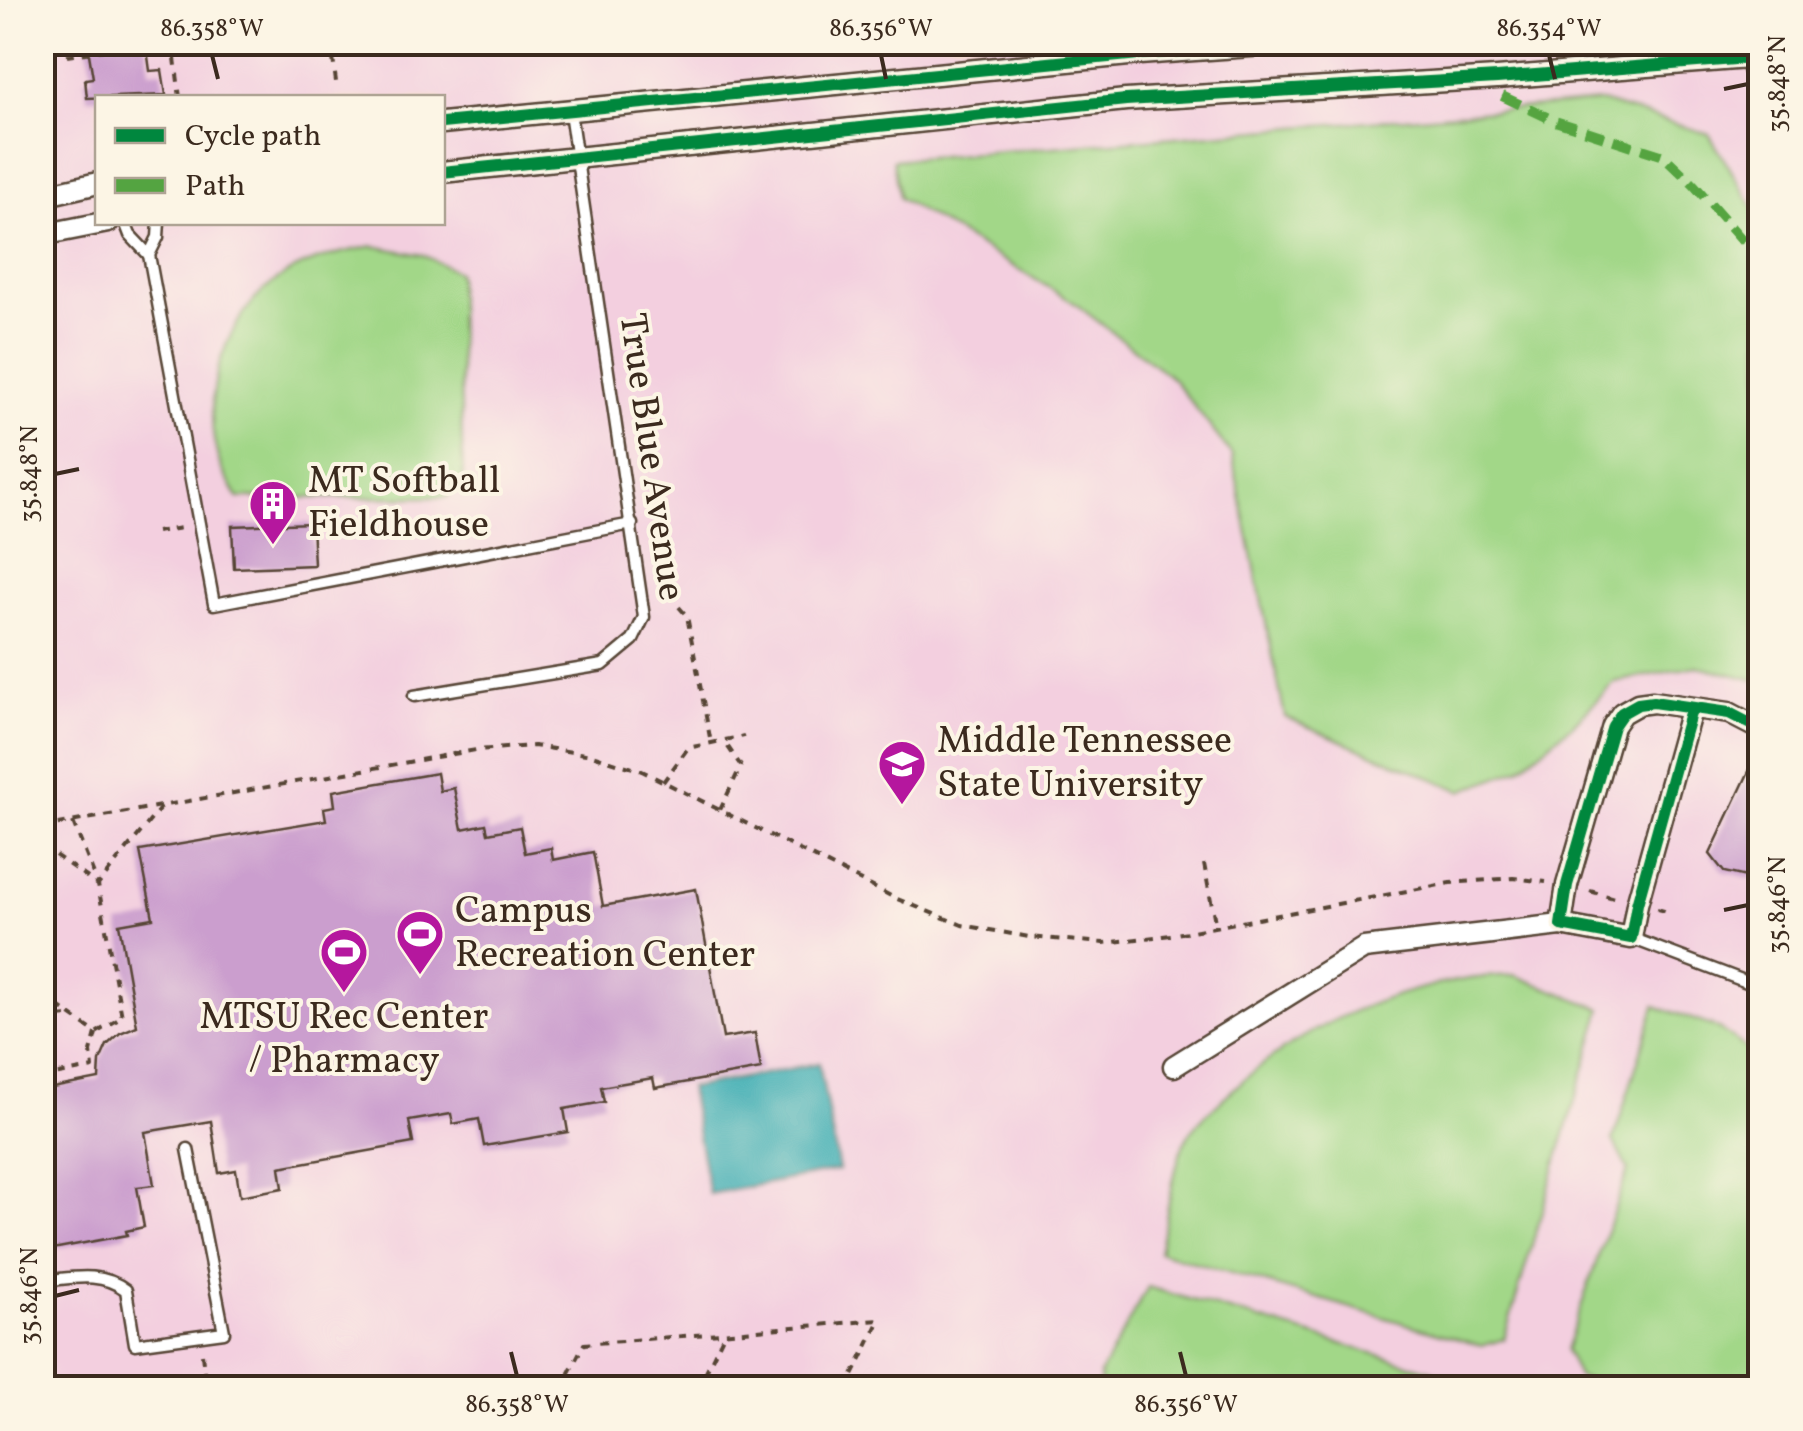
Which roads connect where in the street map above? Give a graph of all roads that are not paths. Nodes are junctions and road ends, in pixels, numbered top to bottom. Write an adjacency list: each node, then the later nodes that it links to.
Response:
1 (1308, 42): 3 (street)
2 (1757, 57): 5 (street)
3 (570, 112): 4 (street); 5 (lane, True Blue Avenue)
4 (445, 123)
5 (578, 158): 6 (street); 14 (lane, True Blue Avenue)
6 (445, 172)
7 (95, 185): 8 (street)
8 (42, 196)
9 (95, 225): 12 (street)
10 (126, 225): 13 (lane)
11 (159, 225): 13 (lane)
12 (42, 236)
13 (149, 255): 14 (lane)
14 (632, 524): 15 (lane, True Blue Avenue)
15 (414, 696)
16 (1691, 710): 17 (street); 18 (street); 19 (street)
17 (1760, 728)
18 (1561, 925): 19 (street); 21 (street)
19 (1631, 938): 20 (lane)
20 (1760, 987)
21 (1174, 1066)
22 (188, 1149): 23 (lane)
23 (42, 1281)

